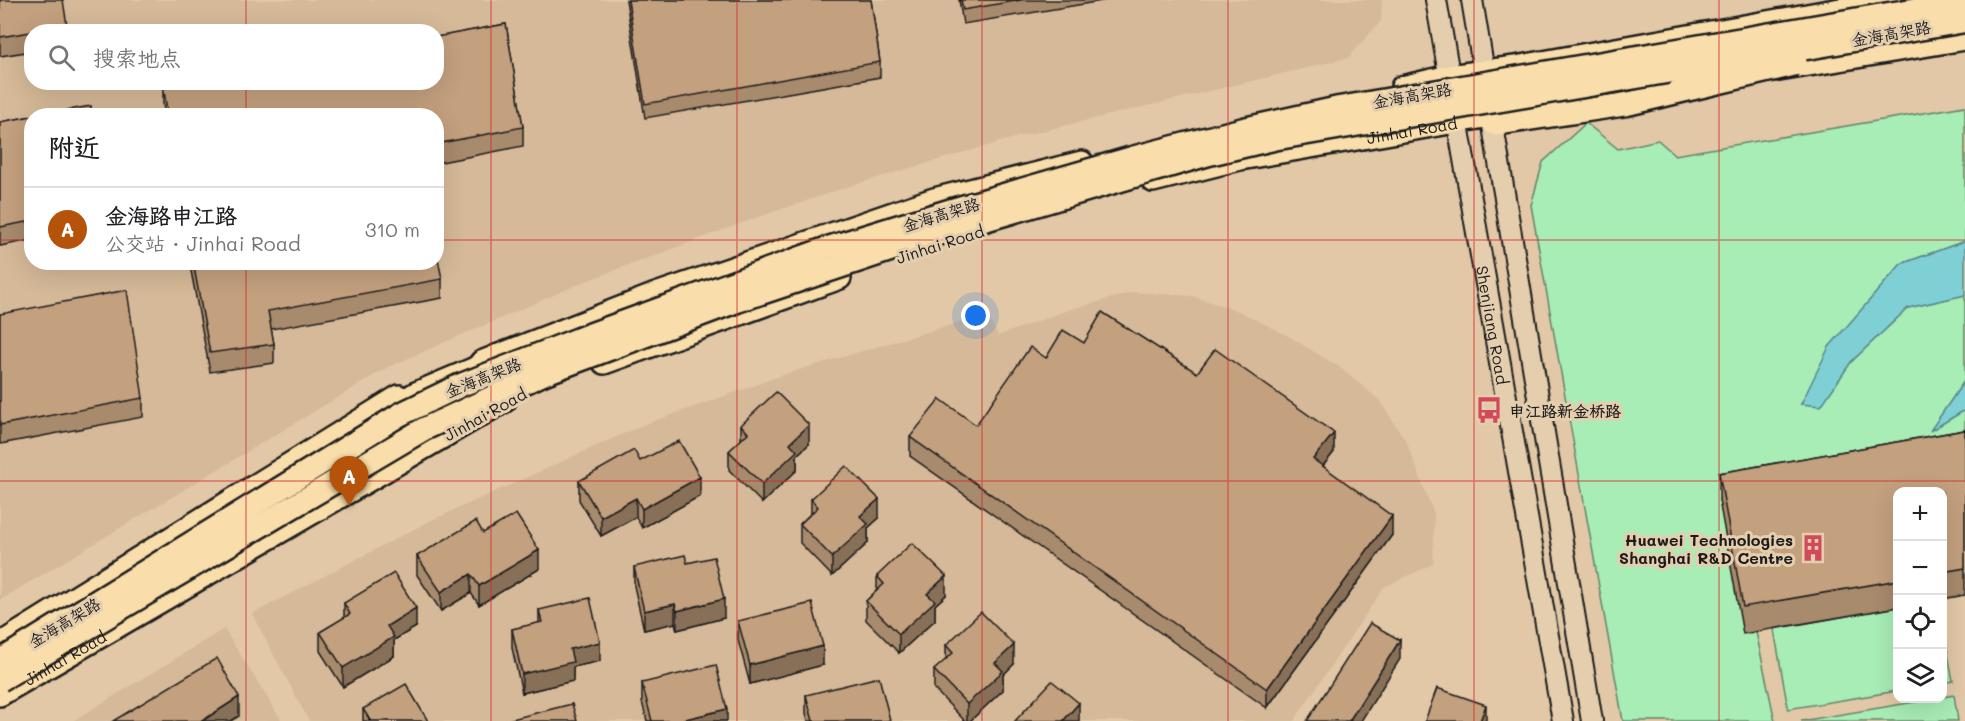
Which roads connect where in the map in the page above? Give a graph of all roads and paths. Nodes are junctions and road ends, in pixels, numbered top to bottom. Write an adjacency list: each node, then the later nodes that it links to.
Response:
1 (1436, 0): 9 (main road, Shenjiang Road)
2 (1472, 0): 8 (main road, Shenjiang Road)
3 (1891, 0): 8 (main road)
4 (1965, 1): 15 (highway, 金海高架路, bridge)
5 (1965, 21): 16 (highway, 金海高架路, bridge)
6 (1965, 27): 10 (highway, bridge)
7 (1965, 39): 10 (main road, Jinhai Road)
8 (1485, 71): 9 (main road); 10 (main road, Shenjiang Road)
9 (1449, 76): 11 (main road, Shenjiang Road); 12 (main road)
10 (1494, 120): 11 (main road, Jinhai Road); 19 (main road, Shenjiang Road)
11 (1456, 121): 17 (main road, Jinhai Road); 18 (main road, Shenjiang Road)
12 (497, 356): 13 (main road); 14 (highway)
13 (0, 644)
14 (0, 652)
15 (0, 661)
16 (0, 680)
17 (0, 695)
18 (1563, 721)
19 (1592, 721)

